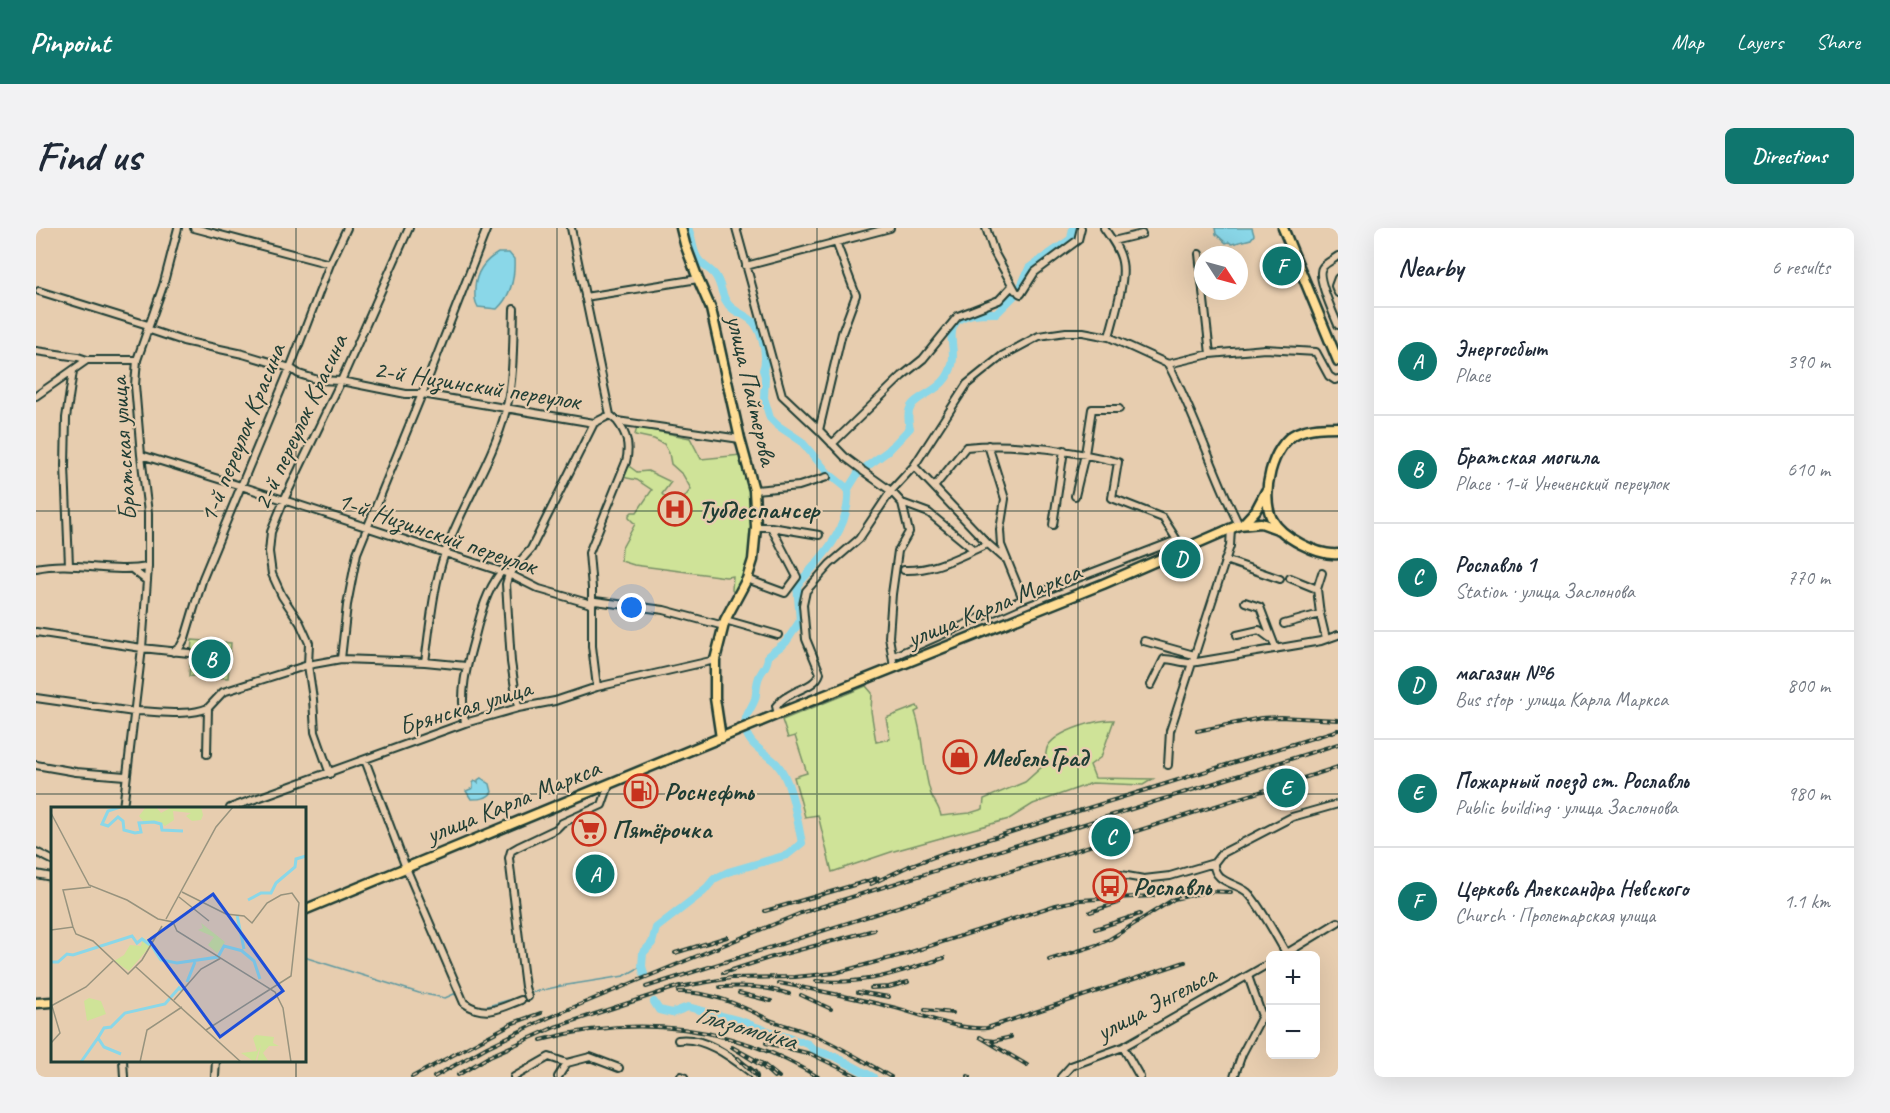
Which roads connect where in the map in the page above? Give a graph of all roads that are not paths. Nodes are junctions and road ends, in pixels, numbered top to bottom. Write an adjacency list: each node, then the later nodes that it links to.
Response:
1 (178, 228): 30 (street, Братская улица)
2 (194, 228): 19 (street)
3 (347, 228): 19 (street, 1-й переулок Красина)
4 (409, 228): 41 (street, 2-й переулок Красина)
5 (487, 228): 42 (street)
6 (571, 228): 26 (street)
7 (681, 228): 22 (main road, улица Пайтерова)
8 (736, 228): 20 (street)
9 (890, 228): 14 (street)
10 (986, 228): 23 (street)
11 (1081, 228): 23 (street)
12 (1104, 228): 16 (street)
13 (1283, 228): 36 (main road)
14 (871, 230): 17 (street)
15 (1142, 234): 16 (street)
16 (1113, 241): 31 (street)
17 (836, 243): 20 (street); 50 (street)
18 (1338, 256): 29 (street)
19 (330, 264): 38 (street, 1-й переулок Красина)
20 (746, 266): 50 (street)
21 (1338, 278): 25 (street)
22 (698, 279): 26 (street); 51 (main road, улица Пайтерова)
23 (1016, 290): 52 (street)
24 (39, 291): 30 (street, 2-й Низинский переулок)
25 (1338, 293)
26 (585, 297): 46 (street)
27 (1204, 300): 33 (street)
28 (514, 309): 44 (street)
29 (1338, 325)
30 (148, 327): 35 (street, Братская улица); 38 (street, 2-й Низинский переулок)
31 (1109, 337): 37 (street); 57 (street)
32 (36, 351): 34 (street)
33 (1210, 354): 37 (street); 40 (street)
34 (87, 360): 35 (street); 39 (street)
35 (137, 360): 56 (street, Братская улица)
36 (1338, 361)
37 (1168, 364): 68 (street)
38 (290, 368): 41 (street, 2-й Низинский переулок); 60 (street, 1-й переулок Красина)
39 (73, 370): 43 (street); 82 (street, Братская улица)
40 (1338, 379)
41 (341, 381): 42 (street, 2-й Низинский переулок); 65 (street, 2-й переулок Красина)
42 (422, 394): 44 (street, 2-й Низинский переулок); 71 (street)
43 (36, 396)
44 (507, 409): 48 (street, 2-й Низинский переулок); 78 (street)
45 (1119, 409): 55 (street)
46 (610, 415): 47 (street); 48 (street)
47 (616, 421): 51 (street); 97 (street)
48 (594, 423): 89 (street)
49 (1337, 427): 59 (main road)
50 (819, 430): 52 (street)
51 (740, 439): 62 (main road, улица Пайтерова)
52 (832, 444): 63 (street)
53 (988, 445): 54 (street); 61 (street); 80 (street)
54 (1064, 450): 55 (street); 67 (street)
55 (1085, 454): 64 (street); 74 (street)
56 (141, 455): 60 (street, 1-й Низинский переулок); 83 (street, Братская улица)
57 (914, 466): 61 (street); 63 (street)
58 (827, 477): 62 (street)
59 (1268, 485): 68 (main road, улица Карла Маркса); 72 (main road)
60 (241, 486): 65 (street, 1-й Низинский переулок); 110 (street, 1-й переулок Красина)
61 (935, 486): 75 (street)
62 (754, 490): 69 (main road, улица Пайтерова)
63 (891, 491): 66 (street); 127 (street)
64 (1075, 496)
65 (284, 500): 71 (street, 1-й Низинский переулок); 118 (street, 2-й переулок Красина)
66 (902, 503): 77 (street); 113 (street)
67 (1053, 525)
68 (1238, 526): 72 (main road); 76 (main road, улица Карла Маркса); 81 (street)
69 (756, 527): 70 (street); 91 (main road, улица Пайтерова)
70 (771, 527): 73 (street); 91 (street)
71 (367, 528): 78 (street, 1-й Низинский переулок); 114 (street)
72 (1280, 530): 79 (main road)
73 (819, 535)
74 (1177, 540): 76 (street); 95 (street, улица Карла Маркса)
75 (988, 544): 77 (street); 80 (street)
76 (1186, 548): 120 (main road, улица Карла Маркса)
77 (974, 550): 86 (street)
78 (444, 554): 87 (street, 1-й Низинский переулок); 116 (street)
79 (1338, 554)
80 (1007, 560): 95 (street)
81 (1226, 560): 92 (street); 112 (street)
82 (69, 565): 84 (street); 85 (street)
83 (148, 567): 85 (street); 93 (street, Братская улица)
84 (36, 568)
85 (133, 570): 93 (street)
86 (904, 570)
87 (501, 572): 89 (street, 1-й Низинский переулок); 119 (street)
88 (1322, 573): 94 (street)
89 (509, 574): 97 (street, 1-й Низинский переулок); 125 (street)
90 (1290, 578): 94 (street)
91 (747, 579): 99 (main road, улица Пайтерова)
92 (1280, 579)
93 (147, 581): 108 (street, Братская улица)
94 (1317, 589): 98 (street)
95 (1023, 599): 113 (street, улица Карла Маркса)
96 (1245, 602): 105 (street)
97 (591, 604): 99 (street, 1-й Низинский переулок); 122 (street)
98 (1320, 614): 100 (street); 106 (street)
99 (725, 623): 102 (street, 1-й Низинский переулок); 115 (main road, улица Пайтерова)
100 (1284, 624)
101 (36, 632): 108 (street)
102 (778, 635)
103 (1237, 635): 105 (street)
104 (1338, 635): 106 (street)
105 (1271, 638): 109 (street)
106 (1326, 639): 109 (street)
107 (1144, 641): 112 (street)
108 (142, 648): 110 (street); 126 (street, Братская улица)
109 (1276, 649): 117 (street)
110 (173, 652): 111 (street)
111 (189, 653)
112 (1194, 655): 117 (street)
113 (894, 656): 120 (street)
114 (341, 659): 116 (street); 118 (street)
115 (716, 660): 122 (street, Брянская улица); 129 (main road, улица Пайтерова)
116 (425, 662): 119 (street)
117 (1191, 663): 121 (street); 133 (street)
118 (308, 665): 124 (street); 134 (street, 2-й переулок Красина)
119 (466, 666): 128 (street)
120 (894, 667): 127 (main road, улица Карла Маркса)
121 (1151, 685)
122 (597, 687): 125 (street, Брянская улица)
123 (36, 698): 126 (street)
124 (208, 708): 126 (street); 130 (street)
125 (518, 708): 128 (street, Брянская улица)
126 (134, 712): 135 (street, Братская улица)
127 (778, 714): 129 (main road, улица Карла Маркса)
128 (465, 723): 131 (street, Брянская улица)
129 (721, 738): 136 (main road, улица Карла Маркса)
130 (207, 754)
131 (365, 760): 134 (street, Брянская улица); 143 (street)
132 (36, 765): 135 (street)
133 (1168, 765)
134 (330, 774): 139 (street, Брянская улица)
135 (126, 776): 138 (street, Братская улица)
136 (609, 785): 143 (main road, улица Карла Маркса); 143 (street)
137 (1338, 804): 142 (street)
138 (123, 807)
139 (233, 807)
140 (36, 852): 141 (street)
141 (51, 860)
142 (1214, 863): 145 (street); 149 (street)
143 (406, 868): 147 (main road, улица Карла Маркса)
144 (36, 874): 146 (street)
145 (1121, 875)
146 (51, 877)
147 (306, 909)
148 (1338, 922): 150 (street)
149 (1282, 951)
150 (1289, 951)
151 (1266, 965): 152 (street, улица Энгельса)
152 (1248, 976): 156 (street, улица Энгельса); 168 (street)
153 (51, 1002): 154 (main road)
154 (36, 1003)
155 (678, 1040): 165 (street)
156 (1123, 1047): 166 (street, улица Энгельса); 167 (street)
157 (123, 1062): 161 (street)
158 (216, 1062): 162 (street)
159 (567, 1063): 160 (street); 163 (street); 164 (street)
160 (619, 1068)
161 (124, 1077)
162 (215, 1077)
163 (514, 1077)
164 (558, 1077)
165 (754, 1077)
166 (1061, 1077)
167 (1140, 1077)
168 (1234, 1077)

